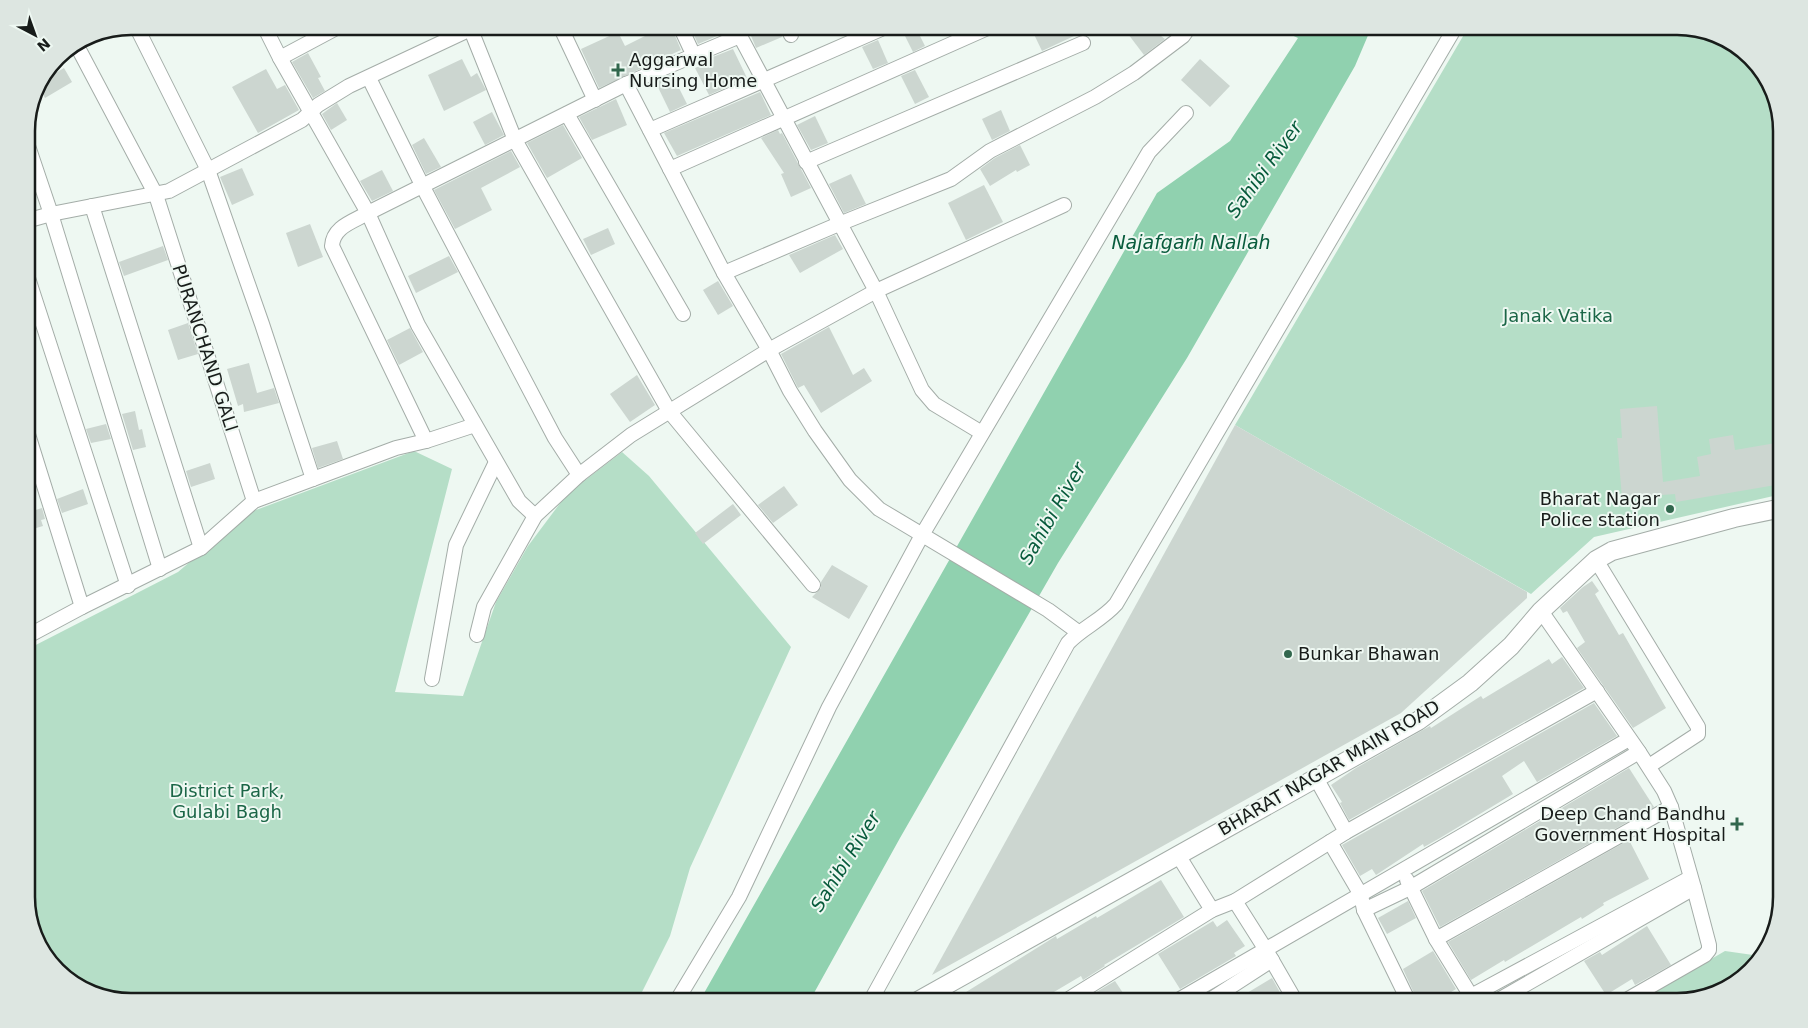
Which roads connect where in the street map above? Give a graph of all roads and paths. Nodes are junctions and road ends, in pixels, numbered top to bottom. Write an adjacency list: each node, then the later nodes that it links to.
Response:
1 (140, 35): 29 (street)
2 (268, 35): 15 (street)
3 (323, 35): 15 (street)
4 (459, 35): 16 (street)
5 (477, 35): 25 (street)
6 (564, 35): 19 (street)
7 (684, 35): 14 (street)
8 (867, 35): 17 (street)
9 (972, 35): 23 (street)
10 (1184, 35): 37 (street)
11 (1451, 35): 63 (street)
12 (1083, 43): 26 (street)
13 (79, 50): 31 (street, PURANCHAND GALI)
14 (694, 56): 17 (street); 18 (street)
15 (280, 58): 20 (street)
16 (369, 78): 20 (street); 30 (street)
17 (763, 80): 23 (street); 24 (street)
18 (626, 84): 19 (street); 24 (street)
19 (595, 100): 22 (street)
20 (311, 111): 29 (street); 34 (street)
21 (1186, 113): 45 (street)
22 (567, 114): 25 (street); 41 (street)
23 (784, 119): 26 (street); 28 (street)
24 (650, 130): 28 (street)
25 (515, 140): 30 (street); 43 (street)
26 (806, 162): 37 (street)
27 (35, 167): 35 (street)
28 (670, 169): 38 (street)
29 (208, 170): 31 (street); 50 (street)
30 (424, 186): 34 (street); 49 (street)
31 (156, 195): 33 (street); 51 (street, PURANCHAND GALI)
32 (1064, 205): 39 (street)
33 (92, 206): 35 (street); 55 (street)
34 (368, 213): 44 (street); 46 (street)
35 (51, 214): 36 (street); 57 (street)
36 (35, 218)
37 (839, 224): 38 (street); 39 (street)
38 (724, 273): 42 (street)
39 (876, 291): 42 (street); 45 (street)
40 (35, 300): 58 (street)
41 (683, 314)
42 (770, 350): 43 (street); 54 (street)
43 (669, 411): 49 (street); 59 (street)
44 (475, 425): 46 (street); 48 (street)
45 (982, 433): 54 (street)
46 (426, 441): 50 (street)
47 (35, 457): 60 (street)
48 (496, 462): 53 (street); 65 (street)
49 (580, 475): 53 (street)
50 (313, 479): 51 (street)
51 (254, 501): 55 (street)
52 (1773, 510): 56 (street, BHARAT NAGAR MAIN ROAD)
53 (535, 516): 64 (street)
54 (922, 536): 63 (street); 85 (street)
55 (201, 548): 57 (street)
56 (1596, 560): 61 (street, BHARAT NAGAR MAIN ROAD); 69 (street)
57 (160, 569): 58 (street)
58 (128, 586): 60 (street)
59 (813, 586)
60 (82, 607): 62 (street)
61 (1541, 611): 66 (street); 70 (street, BHARAT NAGAR MAIN ROAD)
62 (35, 632)
63 (1078, 632): 86 (street)
64 (476, 636)
65 (432, 679)
66 (1597, 691): 67 (street); 72 (street)
67 (1630, 739): 68 (street); 75 (street)
68 (1639, 752): 69 (street); 77 (street)
69 (1649, 766): 71 (street)
70 (1316, 778): 72 (street); 74 (street, BHARAT NAGAR MAIN ROAD)
71 (1671, 807): 76 (street); 82 (street)
72 (1346, 832): 73 (street)
73 (1330, 842): 78 (street); 79 (street)
74 (1178, 855): 80 (street); 87 (street, BHARAT NAGAR MAIN ROAD)
75 (1403, 871): 77 (street); 78 (street)
76 (1692, 883): 95 (street); 96 (street); 97 (street)
77 (1410, 888): 81 (street); 82 (street)
78 (1361, 895): 81 (street); 83 (street)
79 (1235, 901): 80 (street); 83 (street)
80 (1212, 910): 88 (street)
81 (1364, 910): 93 (street)
82 (1436, 940): 94 (street)
83 (1269, 955): 84 (street); 91 (street); 92 (street)
84 (1218, 977): 89 (street); 90 (street)
85 (681, 993)
86 (875, 993)
87 (932, 993)
88 (1078, 993)
89 (1190, 993)
90 (1225, 993)
91 (1231, 993)
92 (1291, 993)
93 (1405, 993)
94 (1462, 993)
95 (1477, 993)
96 (1510, 993)
97 (1639, 993)

